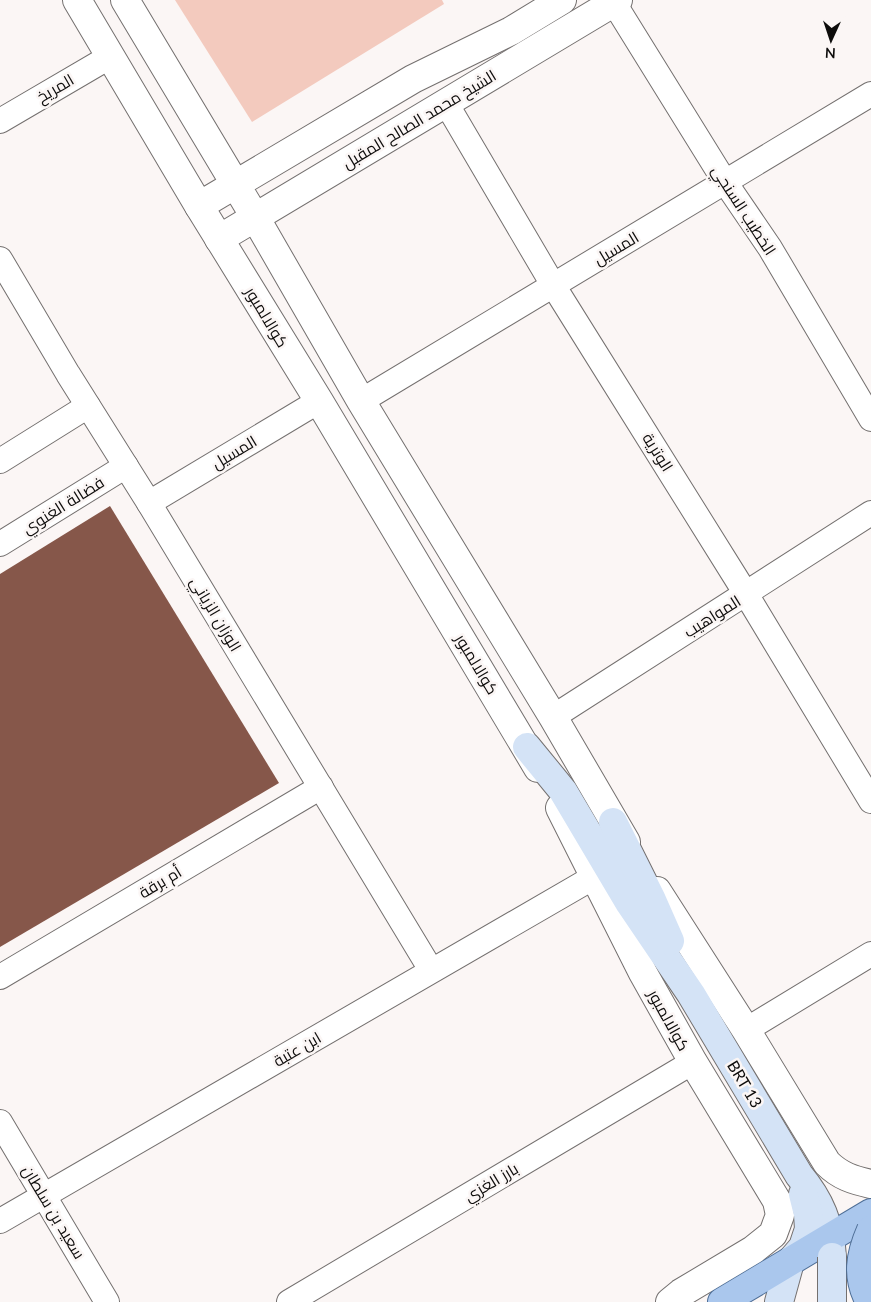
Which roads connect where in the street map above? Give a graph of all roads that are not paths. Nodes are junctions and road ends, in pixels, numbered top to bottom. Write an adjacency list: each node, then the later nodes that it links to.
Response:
1 (77, 0): 6 (street, كوالالمبور)
2 (125, 0): 11 (street)
3 (562, 0): 5 (street, الشيخ محمد الصالح المقبل)
4 (616, 1): 8 (street, الشيخ محمد الصالح المقبل); 10 (street, الخطيب السنجي)
5 (532, 10): 11 (street, الشيخ محمد الصالح المقبل)
6 (111, 56): 9 (street, المريخ); 12 (street, كوالالمبور)
7 (871, 94): 10 (street, المسيل)
8 (446, 103): 13 (street, الشيخ محمد الصالح المقبل); 16 (street, الوترية)
9 (0, 121)
10 (725, 182): 16 (street, المسيل); 20 (street, الخطيب السنجي)
11 (236, 185): 12 (street, الشيخ محمد الصالح المقبل); 13 (street)
12 (199, 206): 14 (street, كوالالمبور)
13 (255, 217): 14 (street, الشيخ محمد الصالح المقبل); 18 (street)
14 (219, 239): 17 (street, كوالالمبور)
15 (0, 259): 19 (street, الوزان الزياني)
16 (554, 285): 18 (street, المسيل); 26 (street, الوترية)
17 (318, 401): 23 (street, المسيل); 28 (street, كوالالمبور)
18 (361, 401): 27 (street)
19 (88, 406): 21 (street); 22 (street, الوزان الزياني)
20 (871, 419)
21 (0, 461)
22 (126, 466): 23 (street, الوزان الزياني); 25 (street, فضالة الغنوي)
23 (149, 503): 29 (street, الوزان الزياني)
24 (871, 513): 26 (street, المواهيب)
25 (0, 544)
26 (746, 594): 27 (street, المواهيب); 30 (street, الوترية)
27 (553, 717): 31 (street)
28 (527, 747): 32 (street, كوالالمبور); 36 (main road)
29 (321, 787): 34 (street, الوزان الزياني); 35 (street, أم برقة)
30 (871, 801)
31 (613, 822): 36 (main road); 37 (street)
32 (594, 877): 34 (street, ابن عتبة); 38 (street, كوالالمبور)
33 (871, 954): 37 (street)
34 (432, 970): 42 (street, ابن عتبة)
35 (0, 977)
36 (691, 994): 40 (main road, BRT 13)
37 (746, 1030): 41 (street)
38 (693, 1062): 49 (street, بارز الغزي); 50 (street, كوالالمبور)
39 (0, 1122): 42 (street, سعيد بن سلطان)
40 (798, 1175): 46 (main road, BRT 13); 47 (main road, BRT 13)
41 (871, 1184)
42 (45, 1195): 44 (street, ابن عتبة); 48 (street, سعيد بن سلطان)
43 (871, 1213): 46 (main road)
44 (0, 1221)
45 (871, 1230): 53 (main road, bridge)
46 (831, 1248): 47 (main road); 52 (main road, BRT 13, bridge)
47 (785, 1281): 51 (main road)
48 (107, 1302)
49 (289, 1302)
50 (670, 1302)
51 (722, 1302)
52 (832, 1302)
53 (870, 1302)

